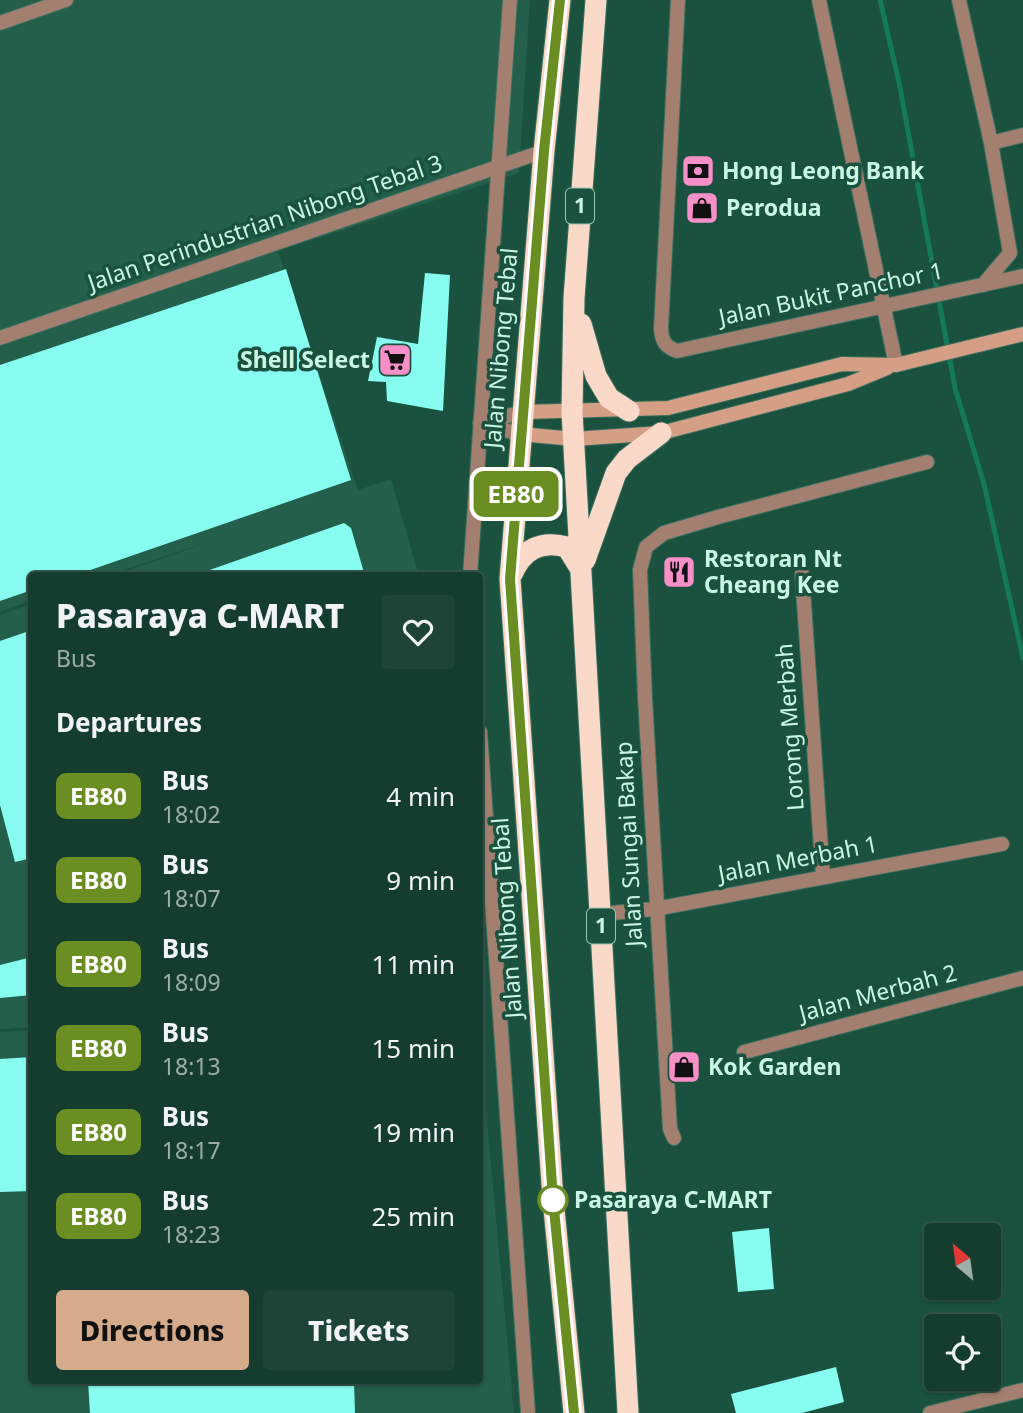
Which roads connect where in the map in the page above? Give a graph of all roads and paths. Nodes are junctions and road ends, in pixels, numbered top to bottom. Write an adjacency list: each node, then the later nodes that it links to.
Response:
1 (66, 0): 8 (street)
2 (510, 0): 12 (street)
3 (560, 0): 11 (highway, Jalan Nibong Tebal / 1)
4 (596, 0): 15 (highway, 1)
5 (678, 0): 16 (street, Jalan Bukit Panchor 1)
6 (819, 0): 16 (street)
7 (959, 0): 10 (street)
8 (0, 23)
9 (1023, 135): 10 (street)
10 (991, 142): 14 (street)
11 (544, 151): 12 (street, Jalan Perindustrian Nibong Tebal 3); 21 (highway, Jalan Nibong Tebal / 1)
12 (500, 166): 18 (street, Jalan Perindustrian Nibong Tebal 3); 23 (street)
13 (1023, 276): 14 (street, Jalan Bukit Panchor 1)
14 (983, 285): 16 (street, Jalan Bukit Panchor 1)
15 (574, 299): 20 (highway); 22 (highway, 1)
16 (882, 307): 19 (street)
17 (1023, 334): 19 (street)
18 (0, 338)
19 (896, 365): 20 (street); 24 (street)
20 (629, 411): 22 (street)
21 (523, 412): 22 (street); 23 (street); 25 (highway, Jalan Nibong Tebal / 1)
22 (572, 412): 26 (highway, 1)
23 (480, 423): 25 (street); 28 (street)
24 (661, 433): 26 (street); 29 (highway)
25 (520, 434): 26 (street); 31 (highway, Jalan Nibong Tebal / 1)
26 (574, 439): 29 (highway, 1)
27 (926, 462): 35 (street, Jalan Sungai Bakap)
28 (470, 572)
29 (581, 572): 31 (highway); 36 (highway, 1)
30 (803, 574): 34 (street, Lorong Merbah)
31 (510, 579): 42 (highway, Jalan Nibong Tebal / 1)
32 (483, 782): 41 (street)
33 (1002, 844): 34 (street, Jalan Merbah 1)
34 (823, 877): 35 (street, Jalan Merbah 1)
35 (655, 909): 36 (street, Jalan Merbah 1); 39 (street, Jalan Sungai Bakap)
36 (600, 914): 43 (highway, 1)
37 (1023, 978): 38 (street, Jalan Merbah 2)
38 (744, 1052)
39 (674, 1138)
40 (1023, 1390): 44 (street)
41 (528, 1413)
42 (574, 1413)
43 (628, 1413)
44 (930, 1413)

